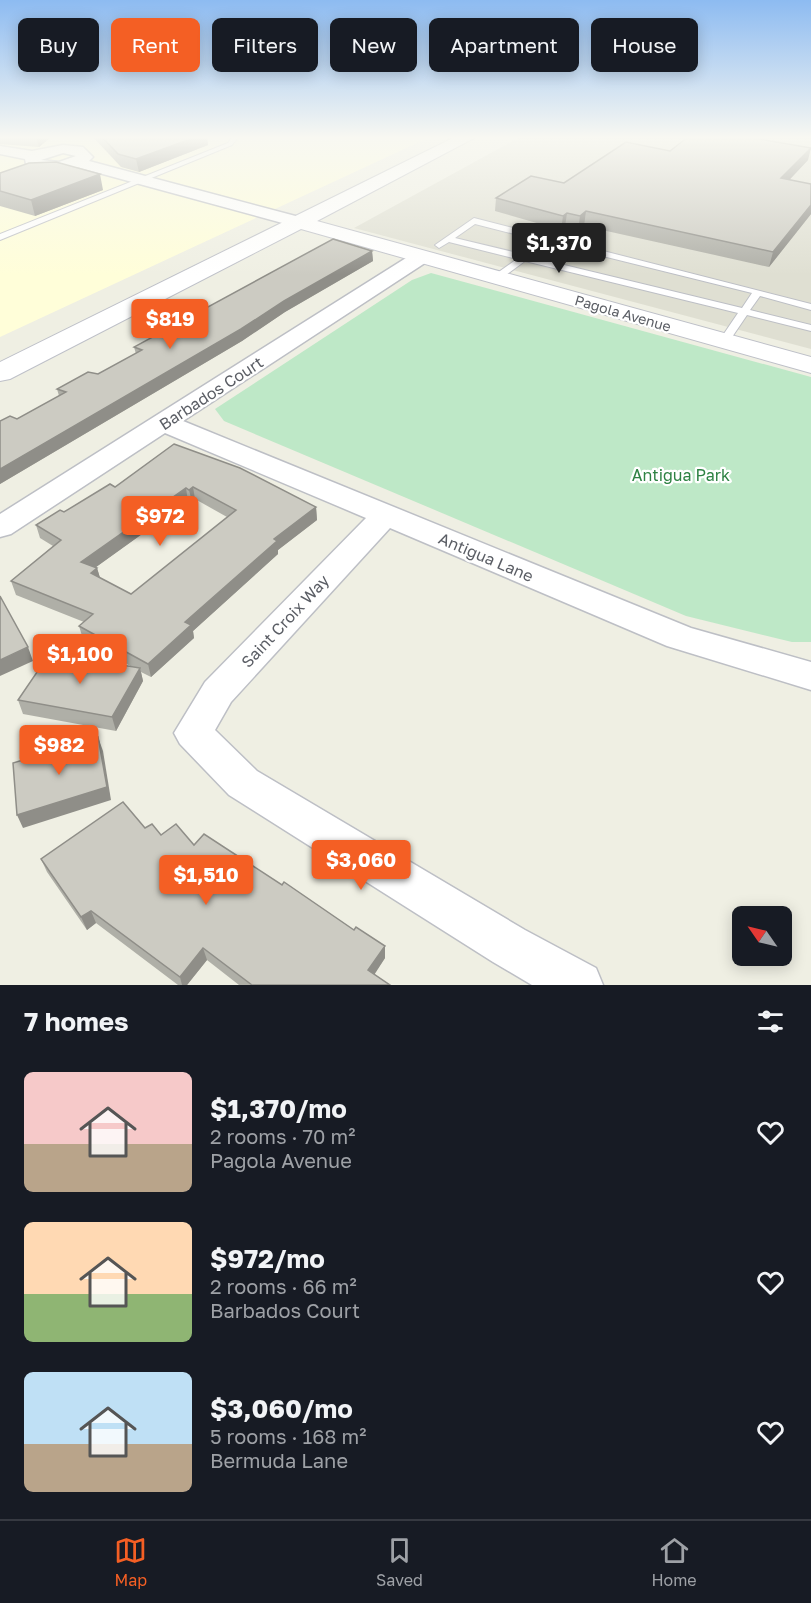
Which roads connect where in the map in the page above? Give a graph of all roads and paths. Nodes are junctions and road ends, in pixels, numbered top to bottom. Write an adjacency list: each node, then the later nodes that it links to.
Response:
1 (138, 183): 5 (lane)
2 (150, 183): 4 (street)
3 (376, 183): 4 (street)
4 (297, 222): 8 (street, Pagola Avenue); 17 (street)
5 (0, 237)
6 (448, 239): 7 (lane); 8 (lane); 9 (lane)
7 (548, 240): 9 (lane); 11 (lane)
8 (430, 251): 10 (street, Pagola Avenue); 18 (street, Barbados Court)
9 (523, 258): 10 (lane); 13 (lane)
10 (496, 278): 15 (street, Pagola Avenue)
11 (758, 292): 12 (lane); 13 (lane)
12 (811, 307)
13 (743, 313): 14 (lane); 15 (lane)
14 (811, 328)
15 (724, 341): 16 (street, Pagola Avenue)
16 (811, 365)
17 (0, 373)
18 (165, 423): 19 (street, Antigua Lane); 20 (street, Barbados Court)
19 (385, 515): 21 (street, Antigua Lane); 22 (street, Saint Croix Way)
20 (0, 527)
21 (811, 676)
22 (579, 985)

